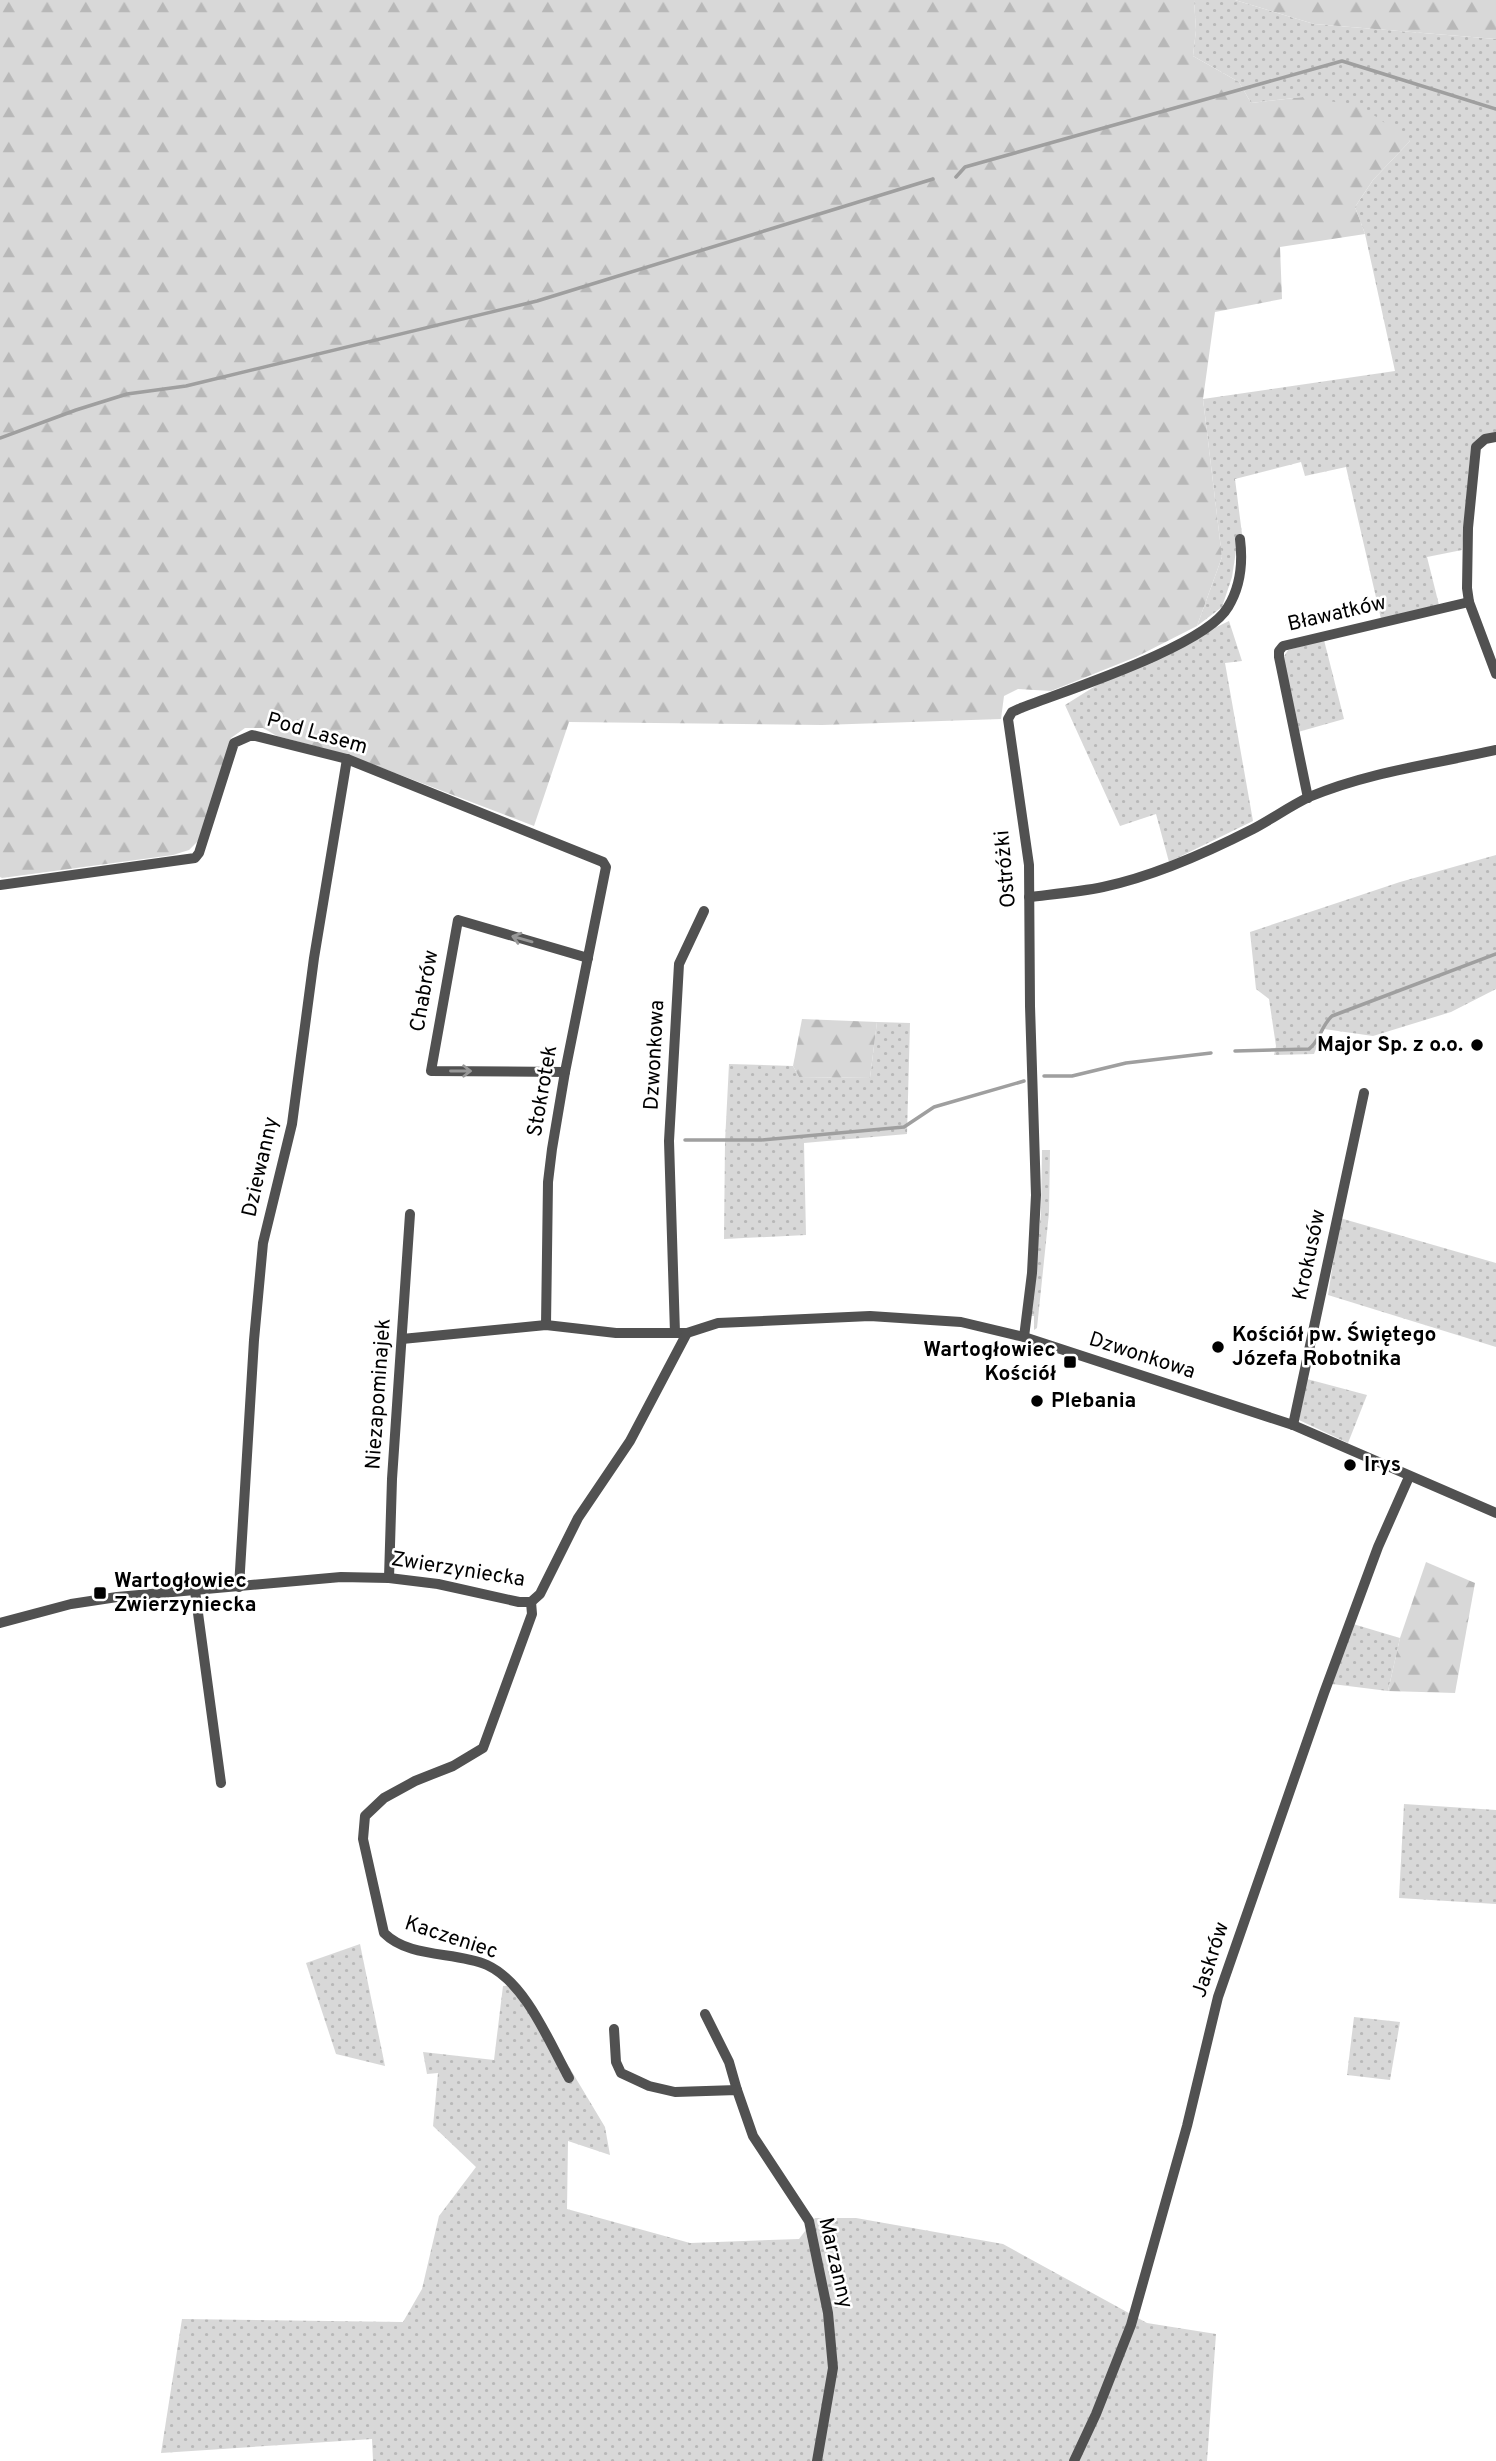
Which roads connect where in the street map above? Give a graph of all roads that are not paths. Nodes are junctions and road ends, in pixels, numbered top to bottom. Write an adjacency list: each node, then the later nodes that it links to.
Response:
1 (1496, 437): 3 (street)
2 (1240, 539): 10 (street, Ostróżki)
3 (1469, 602): 4 (street); 7 (street, Bławatków)
4 (1496, 674)
5 (1496, 750): 7 (street)
6 (346, 759): 8 (street, Pod Lasem); 9 (street, Pod Lasem); 25 (street, Dziewanny)
7 (1308, 798): 10 (street)
8 (606, 867): 12 (street, Stokrotek)
9 (0, 885)
10 (1029, 897): 19 (street, Ostróżki)
11 (704, 911): 17 (street, Dzwonkowa)
12 (588, 958): 13 (street, Stokrotek); 13 (street, Chabrów, one-way to 13)
13 (565, 1072): 16 (street, Stokrotek)
14 (1364, 1093): 21 (street, Krokusów)
15 (410, 1214): 20 (street, Niezapominajek)
16 (546, 1325): 17 (street, Dzwonkowa); 20 (street, Dzwonkowa)
17 (675, 1333): 18 (street, Dzwonkowa)
18 (687, 1333): 19 (street, Dzwonkowa); 27 (street, Zwierzyniecka)
19 (1024, 1337): 21 (street, Dzwonkowa)
20 (402, 1339): 24 (street, Niezapominajek)
21 (1293, 1425): 22 (street, Dzwonkowa)
22 (1409, 1477): 23 (street, Dzwonkowa); 35 (street, Jaskrów)
23 (1496, 1513)
24 (389, 1578): 25 (street, Zwierzyniecka); 27 (street, Zwierzyniecka)
25 (239, 1587): 26 (street, Zwierzyniecka)
26 (195, 1591): 28 (street, Zwierzyniecka); 29 (street)
27 (531, 1602): 32 (street, Kaczeniec)
28 (0, 1623)
29 (220, 1783)
30 (705, 2014): 33 (street, Marzanny)
31 (614, 2029): 33 (street)
32 (569, 2078)
33 (737, 2090): 34 (street, Marzanny)
34 (817, 2461)
35 (1074, 2461)

